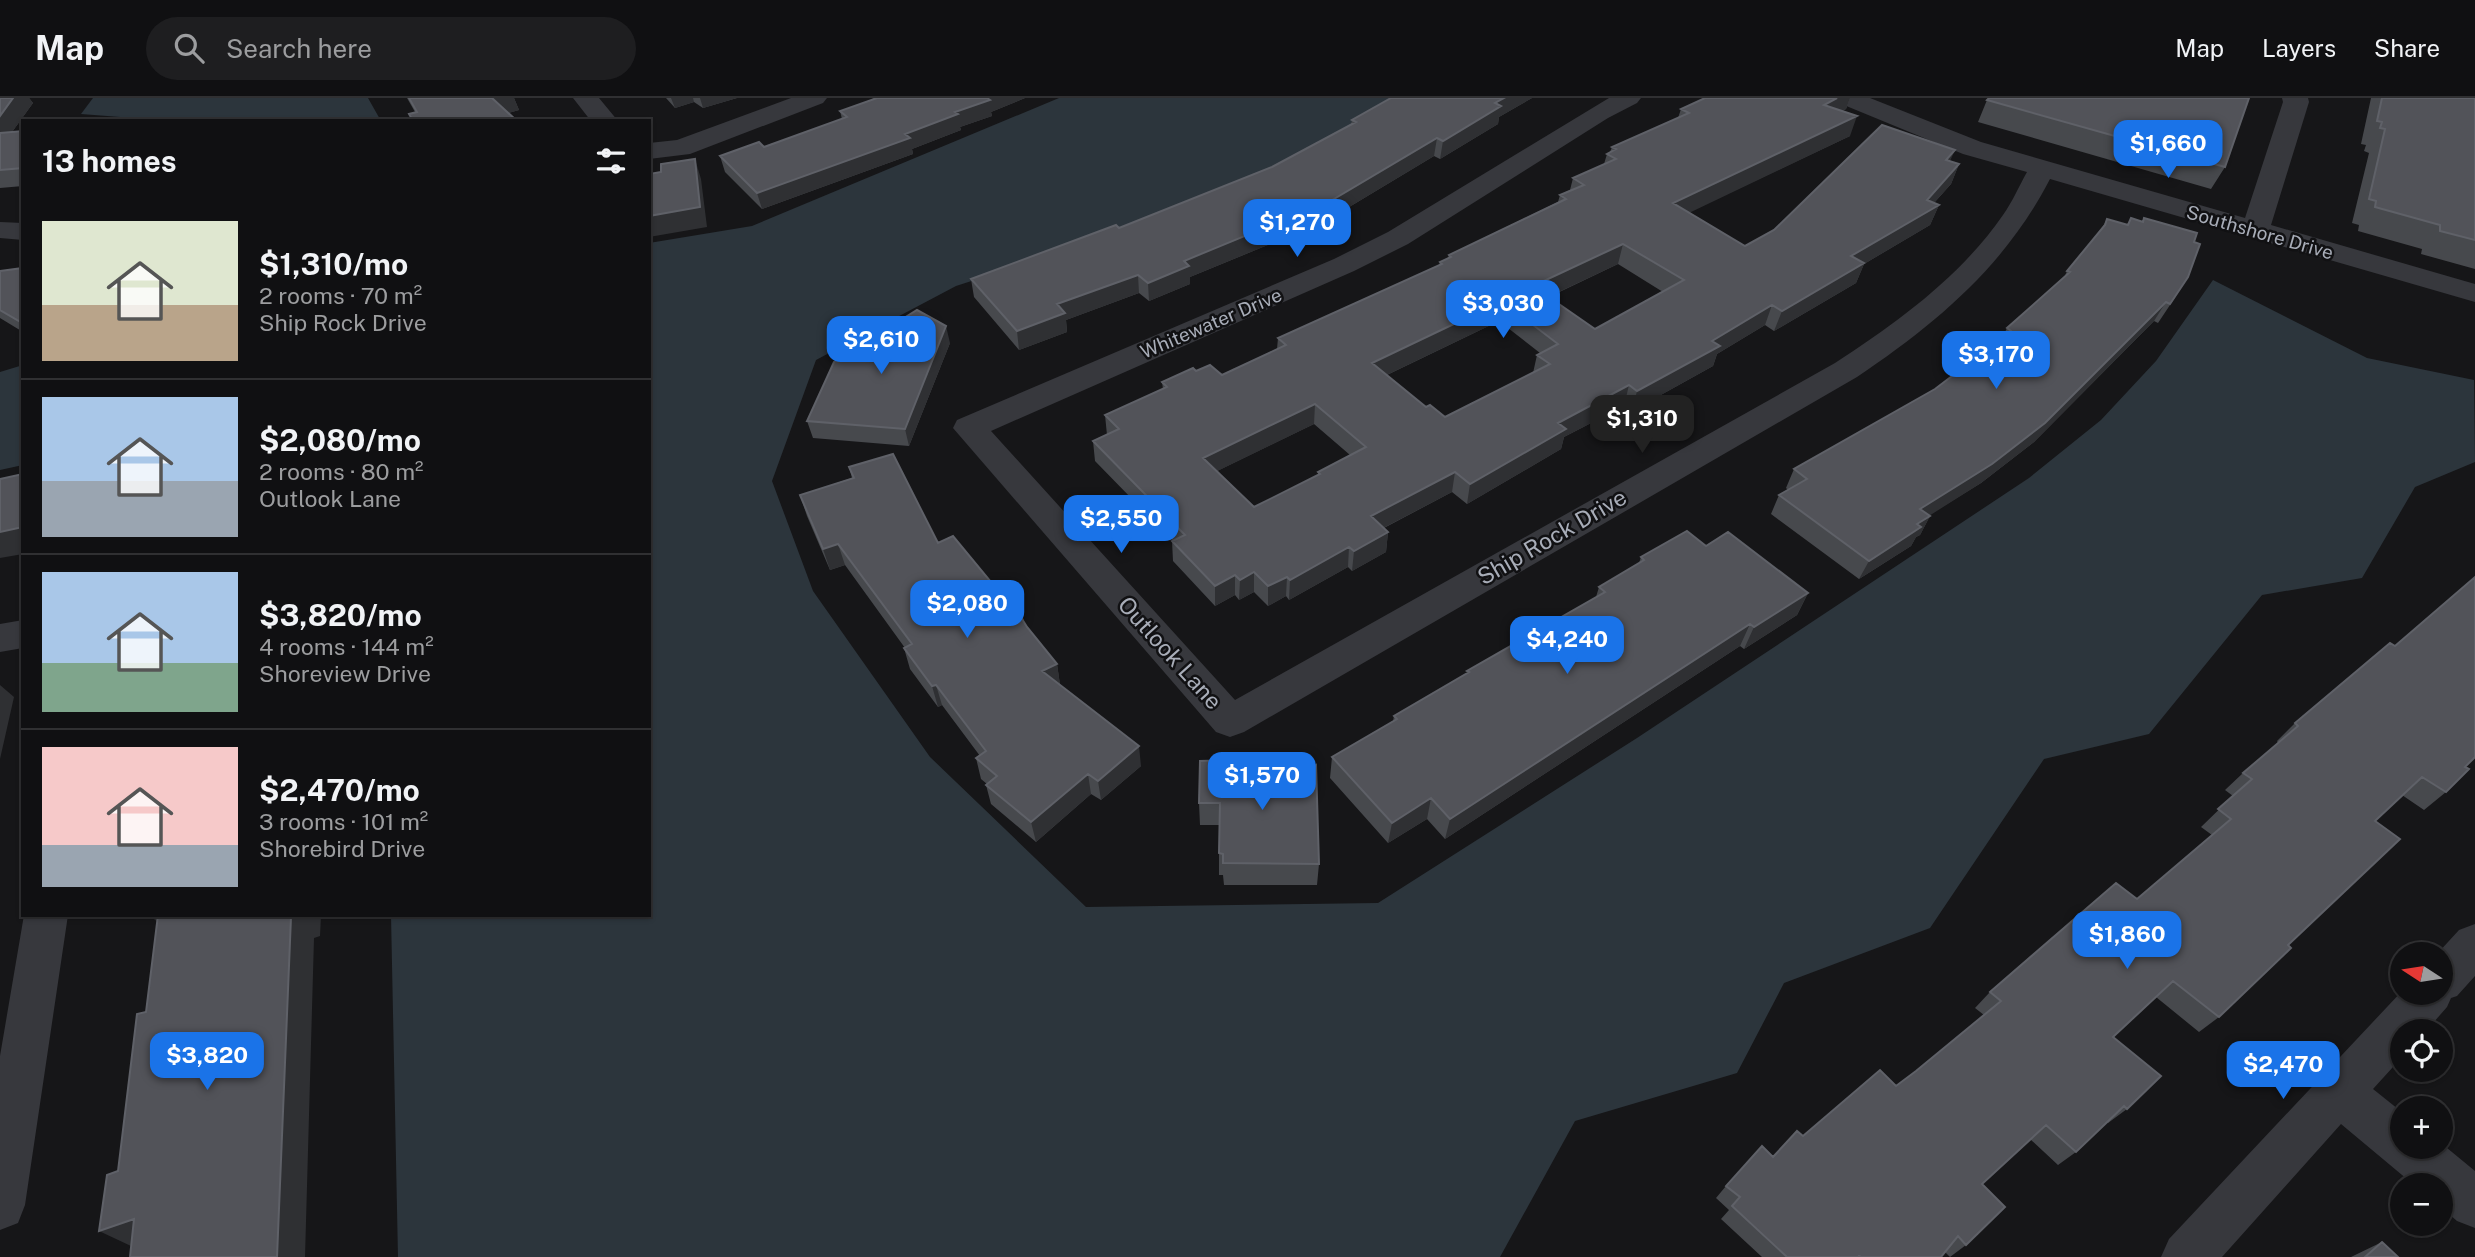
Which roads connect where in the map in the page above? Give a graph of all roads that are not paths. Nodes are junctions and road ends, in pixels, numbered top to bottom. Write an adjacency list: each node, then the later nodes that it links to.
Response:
1 (586, 98): 6 (street)
2 (814, 98): 7 (street)
3 (1628, 98): 13 (street, Whitewater Drive)
4 (1848, 98): 8 (street, Southshore Drive)
5 (2295, 98): 10 (street)
6 (602, 119)
7 (651, 151)
8 (2042, 170): 10 (street, Southshore Drive); 16 (street, Ship Rock Drive)
9 (0, 230): 11 (street)
10 (2255, 230): 12 (street, Southshore Drive)
11 (21, 232)
12 (2475, 293)
13 (969, 428): 16 (street, Outlook Lane)
14 (21, 635): 15 (street)
15 (0, 638)
16 (1230, 720)
17 (46, 917): 21 (street)
18 (2475, 944): 19 (street)
19 (2454, 967)
20 (2419, 1005): 22 (street)
21 (11, 1073): 26 (street)
22 (2339, 1092): 23 (street); 27 (street)
23 (2390, 1134)
24 (2421, 1159): 25 (street)
25 (2475, 1203)
26 (0, 1205)
27 (2187, 1257)

